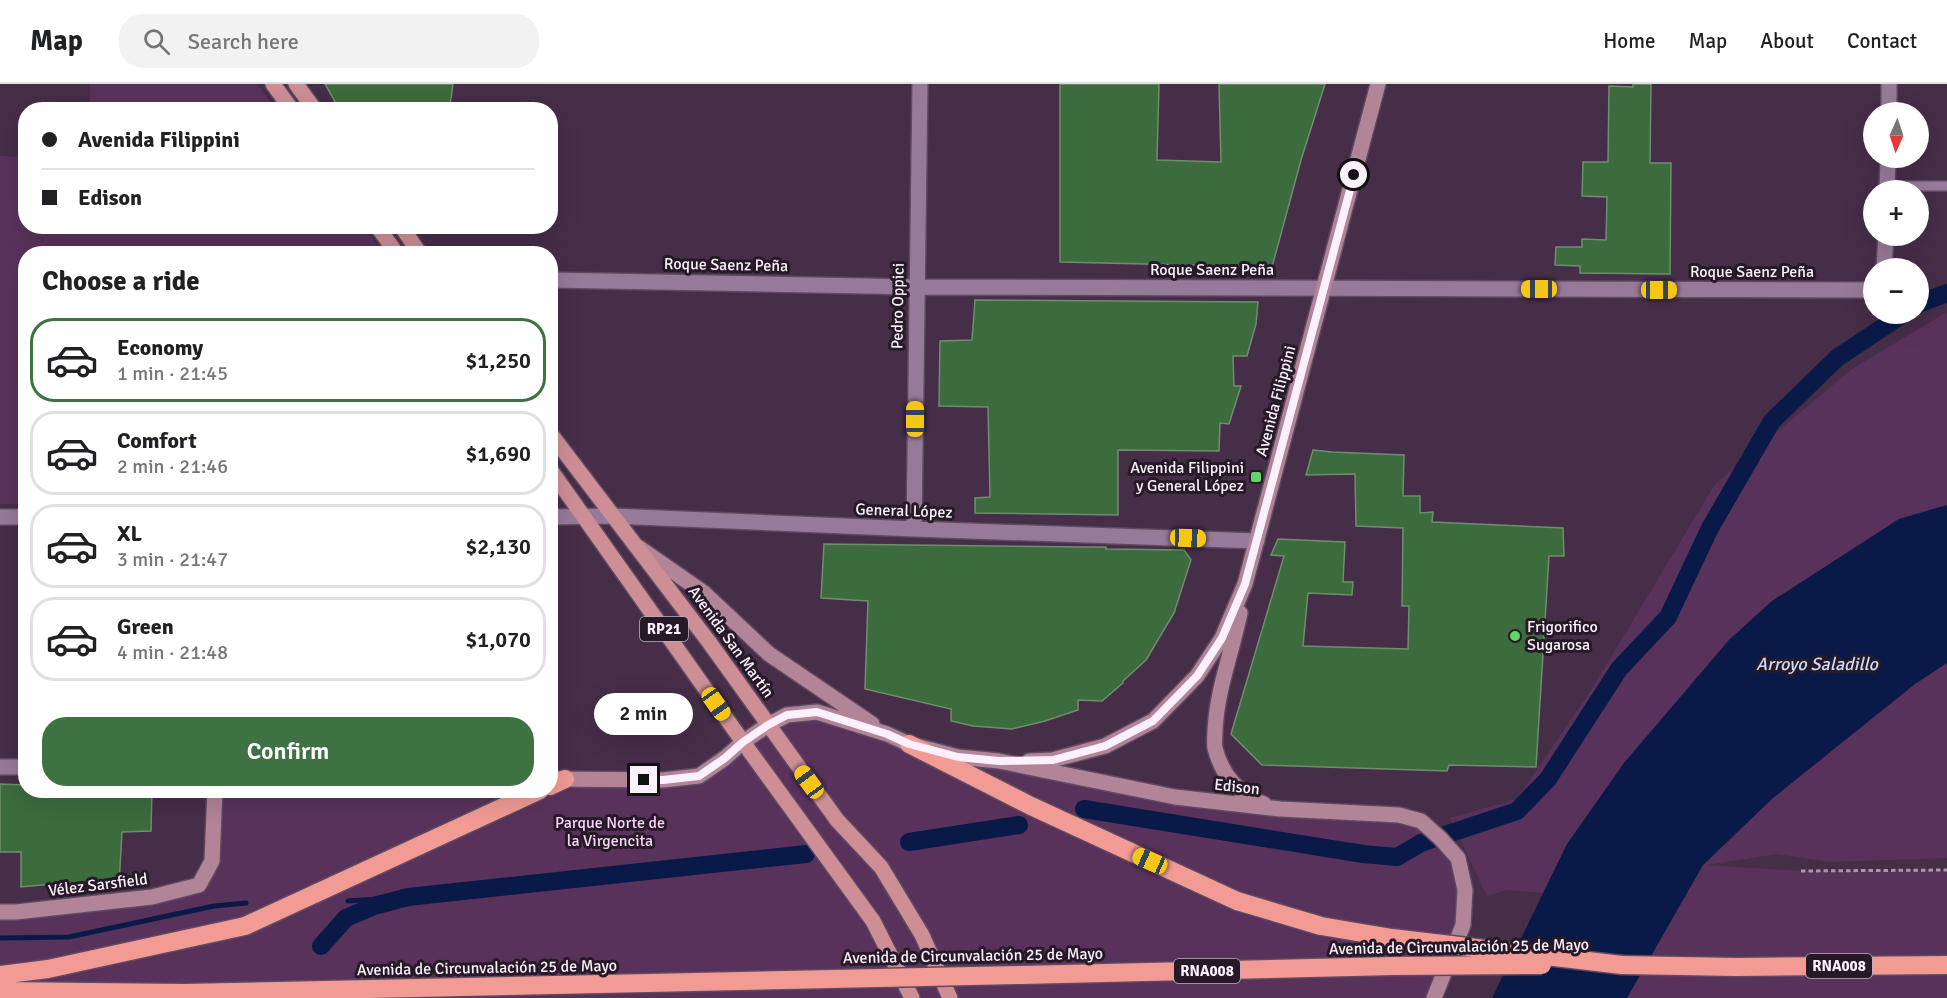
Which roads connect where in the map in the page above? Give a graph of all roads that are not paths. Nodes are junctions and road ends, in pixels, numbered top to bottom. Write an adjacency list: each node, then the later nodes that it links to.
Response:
1 (273, 84): 6 (main road)
2 (296, 84): 7 (main road)
3 (920, 84): 12 (street, Pedro Oppici)
4 (1378, 84): 13 (main road, Avenida Filippini)
5 (1889, 84): 8 (street)
6 (286, 102)
7 (309, 102)
8 (1889, 102)
9 (1947, 186): 10 (lane)
10 (1929, 187)
11 (558, 280): 12 (street, Roque Saenz Peña)
12 (916, 287): 13 (street, Roque Saenz Peña); 22 (street, Pedro Oppici)
13 (1324, 288): 14 (street, Roque Saenz Peña); 23 (main road, Avenida Filippini)
14 (1863, 290)
15 (558, 444): 17 (main road, Avenida San Martín / RP21)
16 (558, 480): 21 (main road, RP21)
17 (613, 516): 21 (street, General López); 22 (street, General López); 24 (main road, Avenida San Martín / RP21)
18 (0, 517): 19 (street)
19 (18, 517)
20 (558, 517): 21 (street, General López)
21 (584, 517): 28 (main road, RP21)
22 (914, 529): 23 (street, General López)
23 (1257, 541): 25 (main road, Avenida Filippini)
24 (637, 546): 26 (main road, Avenida San Martín / RP21); 27 (main road)
25 (1245, 584): 30 (main road, Avenida Filippini); 36 (main road)
26 (768, 725): 27 (main road); 28 (main road); 43 (main road, Avenida San Martín / RP21)
27 (887, 734): 29 (main road)
28 (743, 742): 33 (main road); 42 (main road, RP21)
29 (909, 744): 30 (main road); 38 (highway, RNA008, bridge)
30 (999, 761): 36 (main road, Edison)
31 (0, 767): 32 (street)
32 (18, 767)
33 (558, 781)
34 (216, 798): 37 (main road, Vélez Sarsfield)
35 (523, 798): 40 (highway)
36 (1280, 809): 44 (main road, Edison)
37 (0, 912)
38 (1622, 965): 39 (highway, Avenida de Circunvalación 25 de Mayo / RNA008); 41 (highway, Avenida de Circunvalación 25 de Mayo / RNA008, bridge)
39 (1947, 965)
40 (0, 975)
41 (0, 991)
42 (912, 998)
43 (950, 998)
44 (1434, 998)

